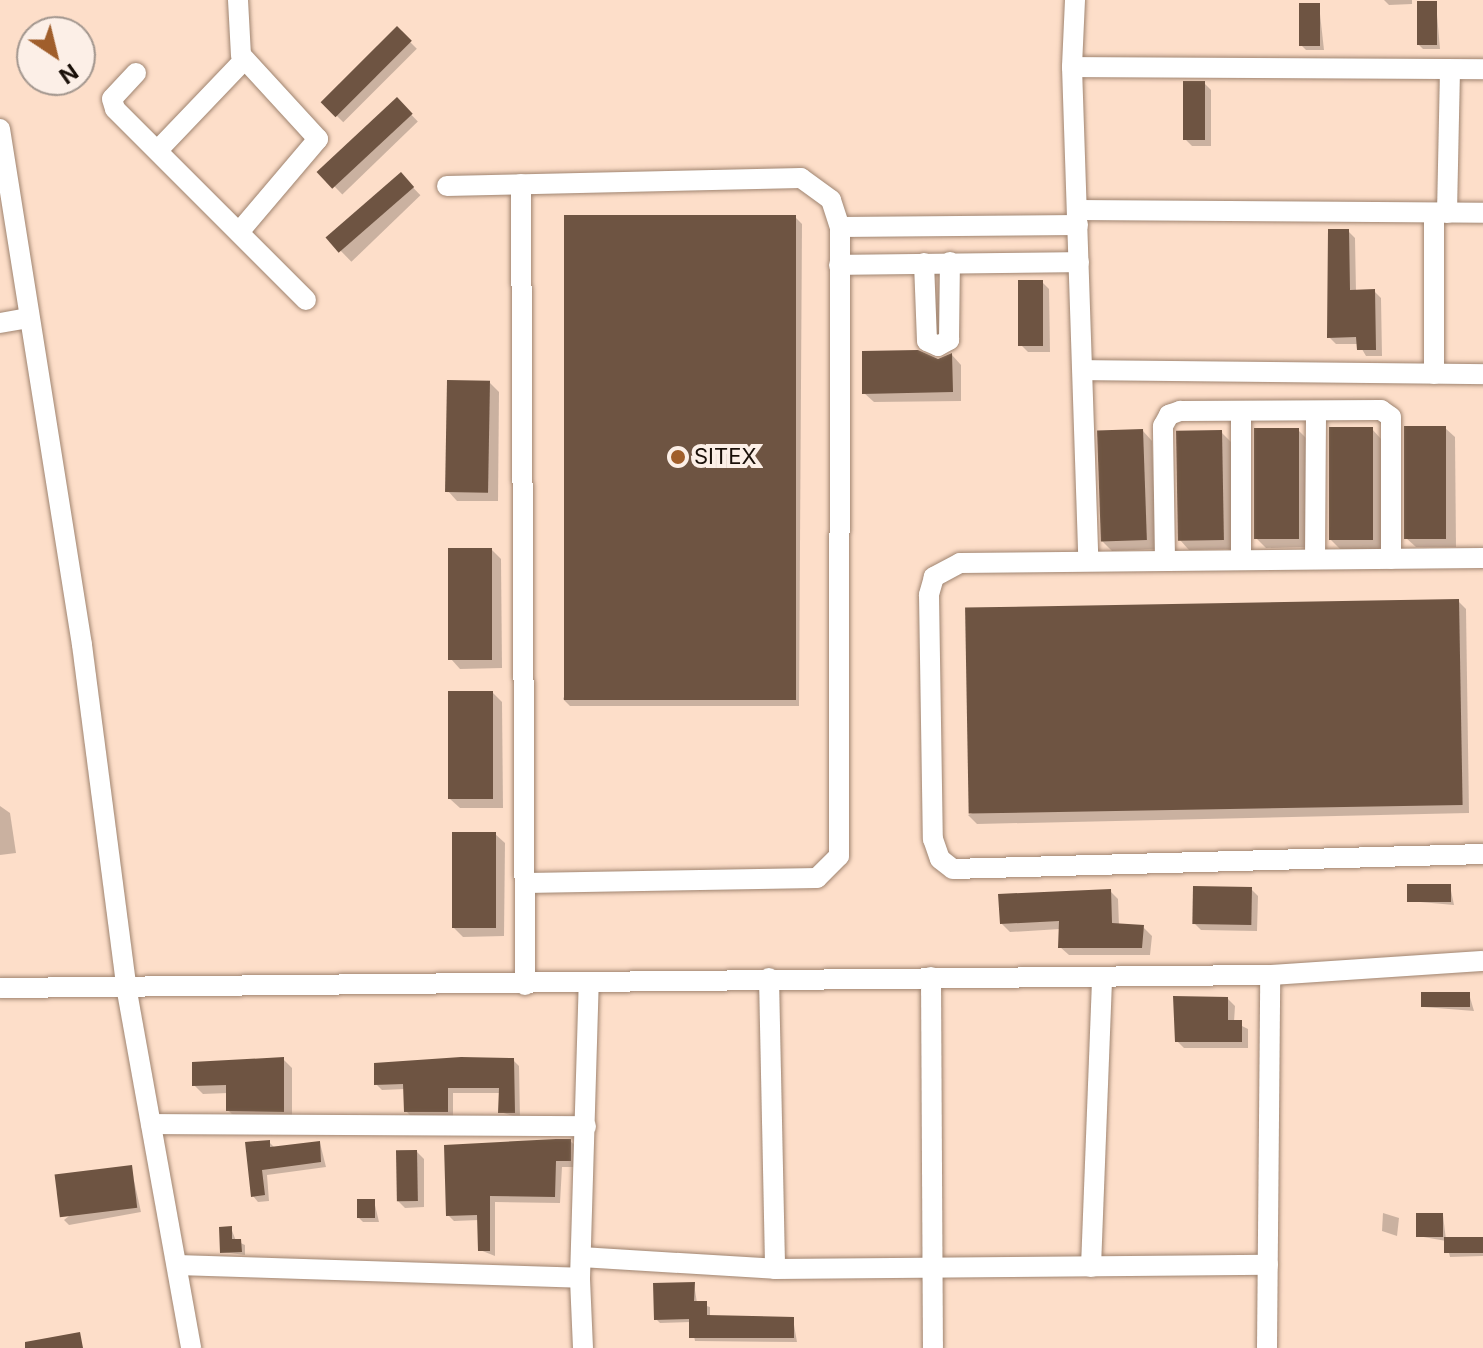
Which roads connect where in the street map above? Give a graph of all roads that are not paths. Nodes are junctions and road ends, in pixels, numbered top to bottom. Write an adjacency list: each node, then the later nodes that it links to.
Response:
1 (238, 0): 3 (street)
2 (1075, 0): 4 (street)
3 (244, 60): 9 (street); 16 (street)
4 (1072, 67): 6 (street); 14 (street)
5 (1483, 69): 6 (street)
6 (1450, 70): 12 (street)
7 (136, 73): 9 (street)
8 (0, 129): 22 (street)
9 (158, 150): 16 (street)
10 (521, 184): 11 (street); 15 (street); 36 (street)
11 (447, 186)
12 (1441, 213): 13 (street); 14 (street); 25 (street)
13 (1483, 213)
14 (1077, 218): 15 (street); 18 (street)
15 (840, 227): 20 (street)
16 (239, 232): 21 (street)
17 (950, 262): 18 (street); 19 (street); 19 (street)
18 (1079, 262): 24 (street)
19 (924, 263): 20 (street)
20 (839, 265): 36 (street)
21 (306, 300)
22 (28, 318): 23 (street); 44 (street)
23 (0, 323)
24 (1083, 370): 25 (street); 30 (street)
25 (1434, 374): 26 (street)
26 (1483, 374)
27 (1241, 411): 28 (street); 31 (street); 32 (street)
28 (1316, 411): 33 (street); 34 (street)
29 (1483, 558): 34 (street)
30 (1088, 559): 31 (street); 35 (street)
31 (1165, 559): 32 (street)
32 (1241, 559): 33 (street)
33 (1315, 559): 34 (street)
34 (1391, 559)
35 (1483, 854)
36 (526, 883): 43 (street)
37 (1483, 961): 38 (street)
38 (1270, 975): 40 (street); 49 (street)
39 (931, 977): 40 (street); 41 (street); 52 (street)
40 (1102, 977): 51 (street)
41 (769, 978): 42 (street); 53 (street)
42 (589, 983): 43 (street); 47 (street)
43 (525, 985): 44 (street)
44 (126, 986): 45 (street); 46 (street)
45 (0, 988)
46 (151, 1124): 47 (street); 48 (street)
47 (586, 1126): 50 (street)
48 (177, 1265): 50 (street); 54 (street)
49 (1268, 1265): 51 (street); 57 (street)
50 (580, 1267): 53 (street); 55 (street)
51 (1091, 1267): 52 (street)
52 (933, 1268): 53 (street); 56 (street)
53 (775, 1269)
54 (191, 1348)
55 (583, 1348)
56 (933, 1348)
57 (1267, 1348)

